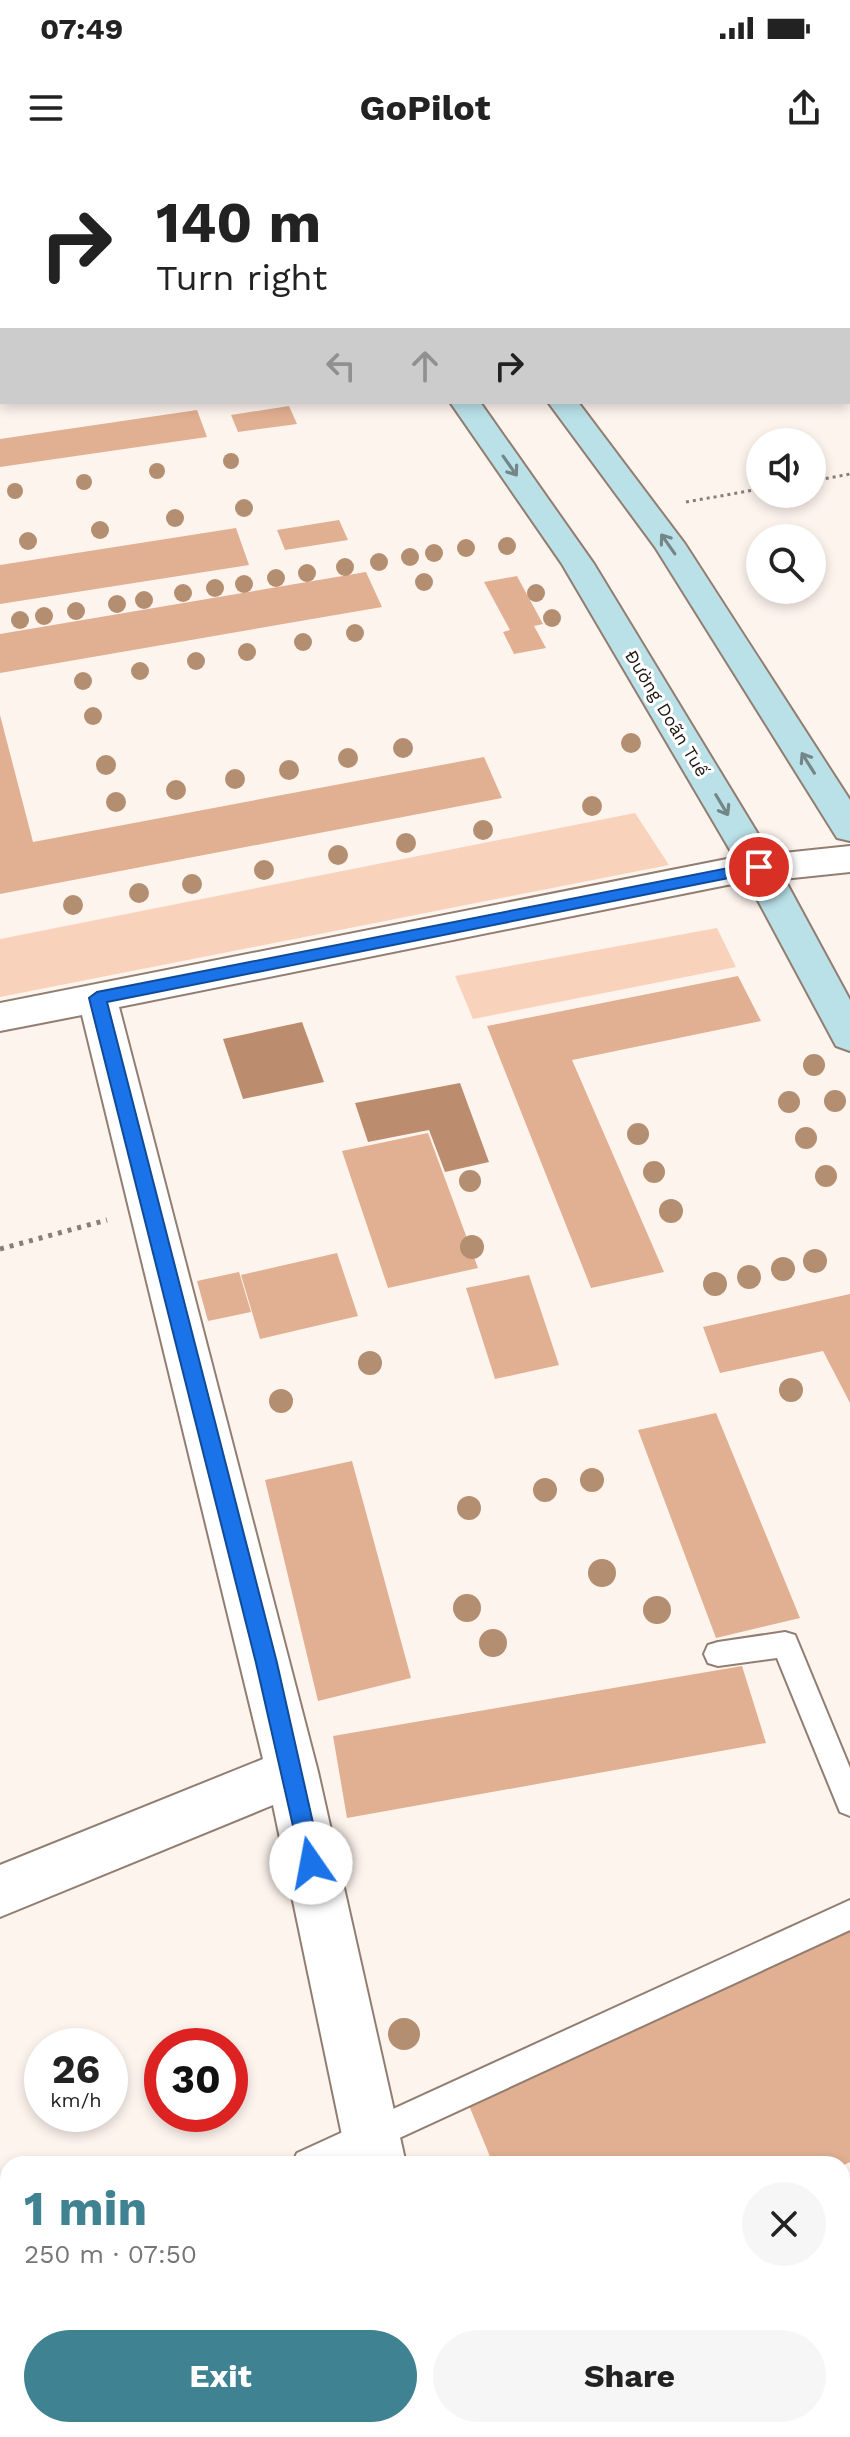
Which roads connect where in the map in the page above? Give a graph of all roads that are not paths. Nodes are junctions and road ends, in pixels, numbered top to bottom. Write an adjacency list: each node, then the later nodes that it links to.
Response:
1 (466, 404): 5 (street, Đường Doãn Tuế, one-way to 5)
2 (564, 404): 3 (street, one-way to 2)
3 (850, 829)
4 (850, 859): 5 (street)
5 (759, 867): 6 (street); 8 (street, Đường Doãn Tuế)
6 (97, 998): 7 (street); 10 (street)
7 (0, 1017)
8 (850, 1036)
9 (718, 1654): 11 (lane)
10 (292, 1772): 12 (street); 14 (street)
11 (850, 1802)
12 (0, 1891)
13 (850, 1915): 14 (lane)
14 (373, 2149): 15 (lane)
15 (343, 2156)

